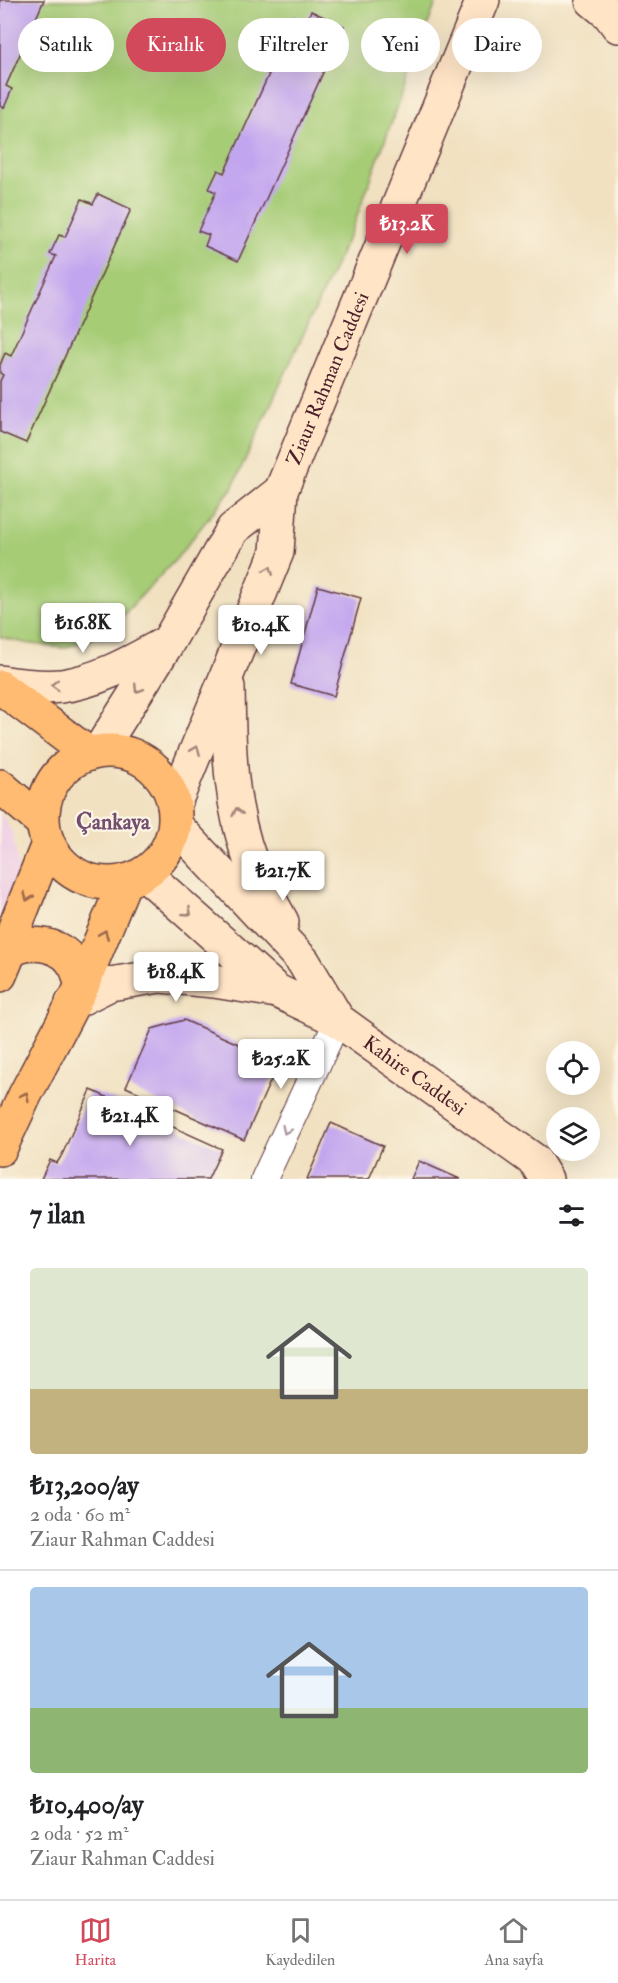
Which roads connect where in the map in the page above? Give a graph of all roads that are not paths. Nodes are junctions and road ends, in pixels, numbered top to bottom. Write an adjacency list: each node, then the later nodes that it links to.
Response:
1 (483, 0): 4 (main road, Ziaur Rahman Caddesi)
2 (592, 0): 3 (main road)
3 (618, 26)
4 (281, 491): 5 (main road, Ziaur Rahman Caddesi); 6 (main road, Ziaur Rahman Caddesi, one-way to 4)
5 (168, 642): 7 (main road, one-way to 7); 9 (main road, Ziaur Rahman Caddesi, one-way to 9)
6 (227, 671): 11 (main road, Ziaur Rahman Caddesi, one-way to 6); 14 (main road, one-way to 6)
7 (0, 682)
8 (0, 687): 9 (main road)
9 (94, 752): 11 (main road); 12 (main road)
10 (0, 786): 12 (main road)
11 (175, 815): 13 (main road); 14 (main road, Kahire Caddesi)
12 (45, 833): 13 (main road); 15 (main road, one-way to 15)
13 (134, 877): 16 (main road, one-way to 16); 17 (main road, one-way to 13)
14 (303, 961): 18 (main road, Kahire Caddesi)
15 (5, 963): 17 (main road)
16 (277, 991): 17 (main road); 18 (main road)
17 (77, 995): 19 (main road, one-way to 17)
18 (338, 1020): 20 (main road, Kahire Caddesi); 21 (street, one-way to 21)
19 (0, 1149)
20 (536, 1173)
21 (264, 1179)

